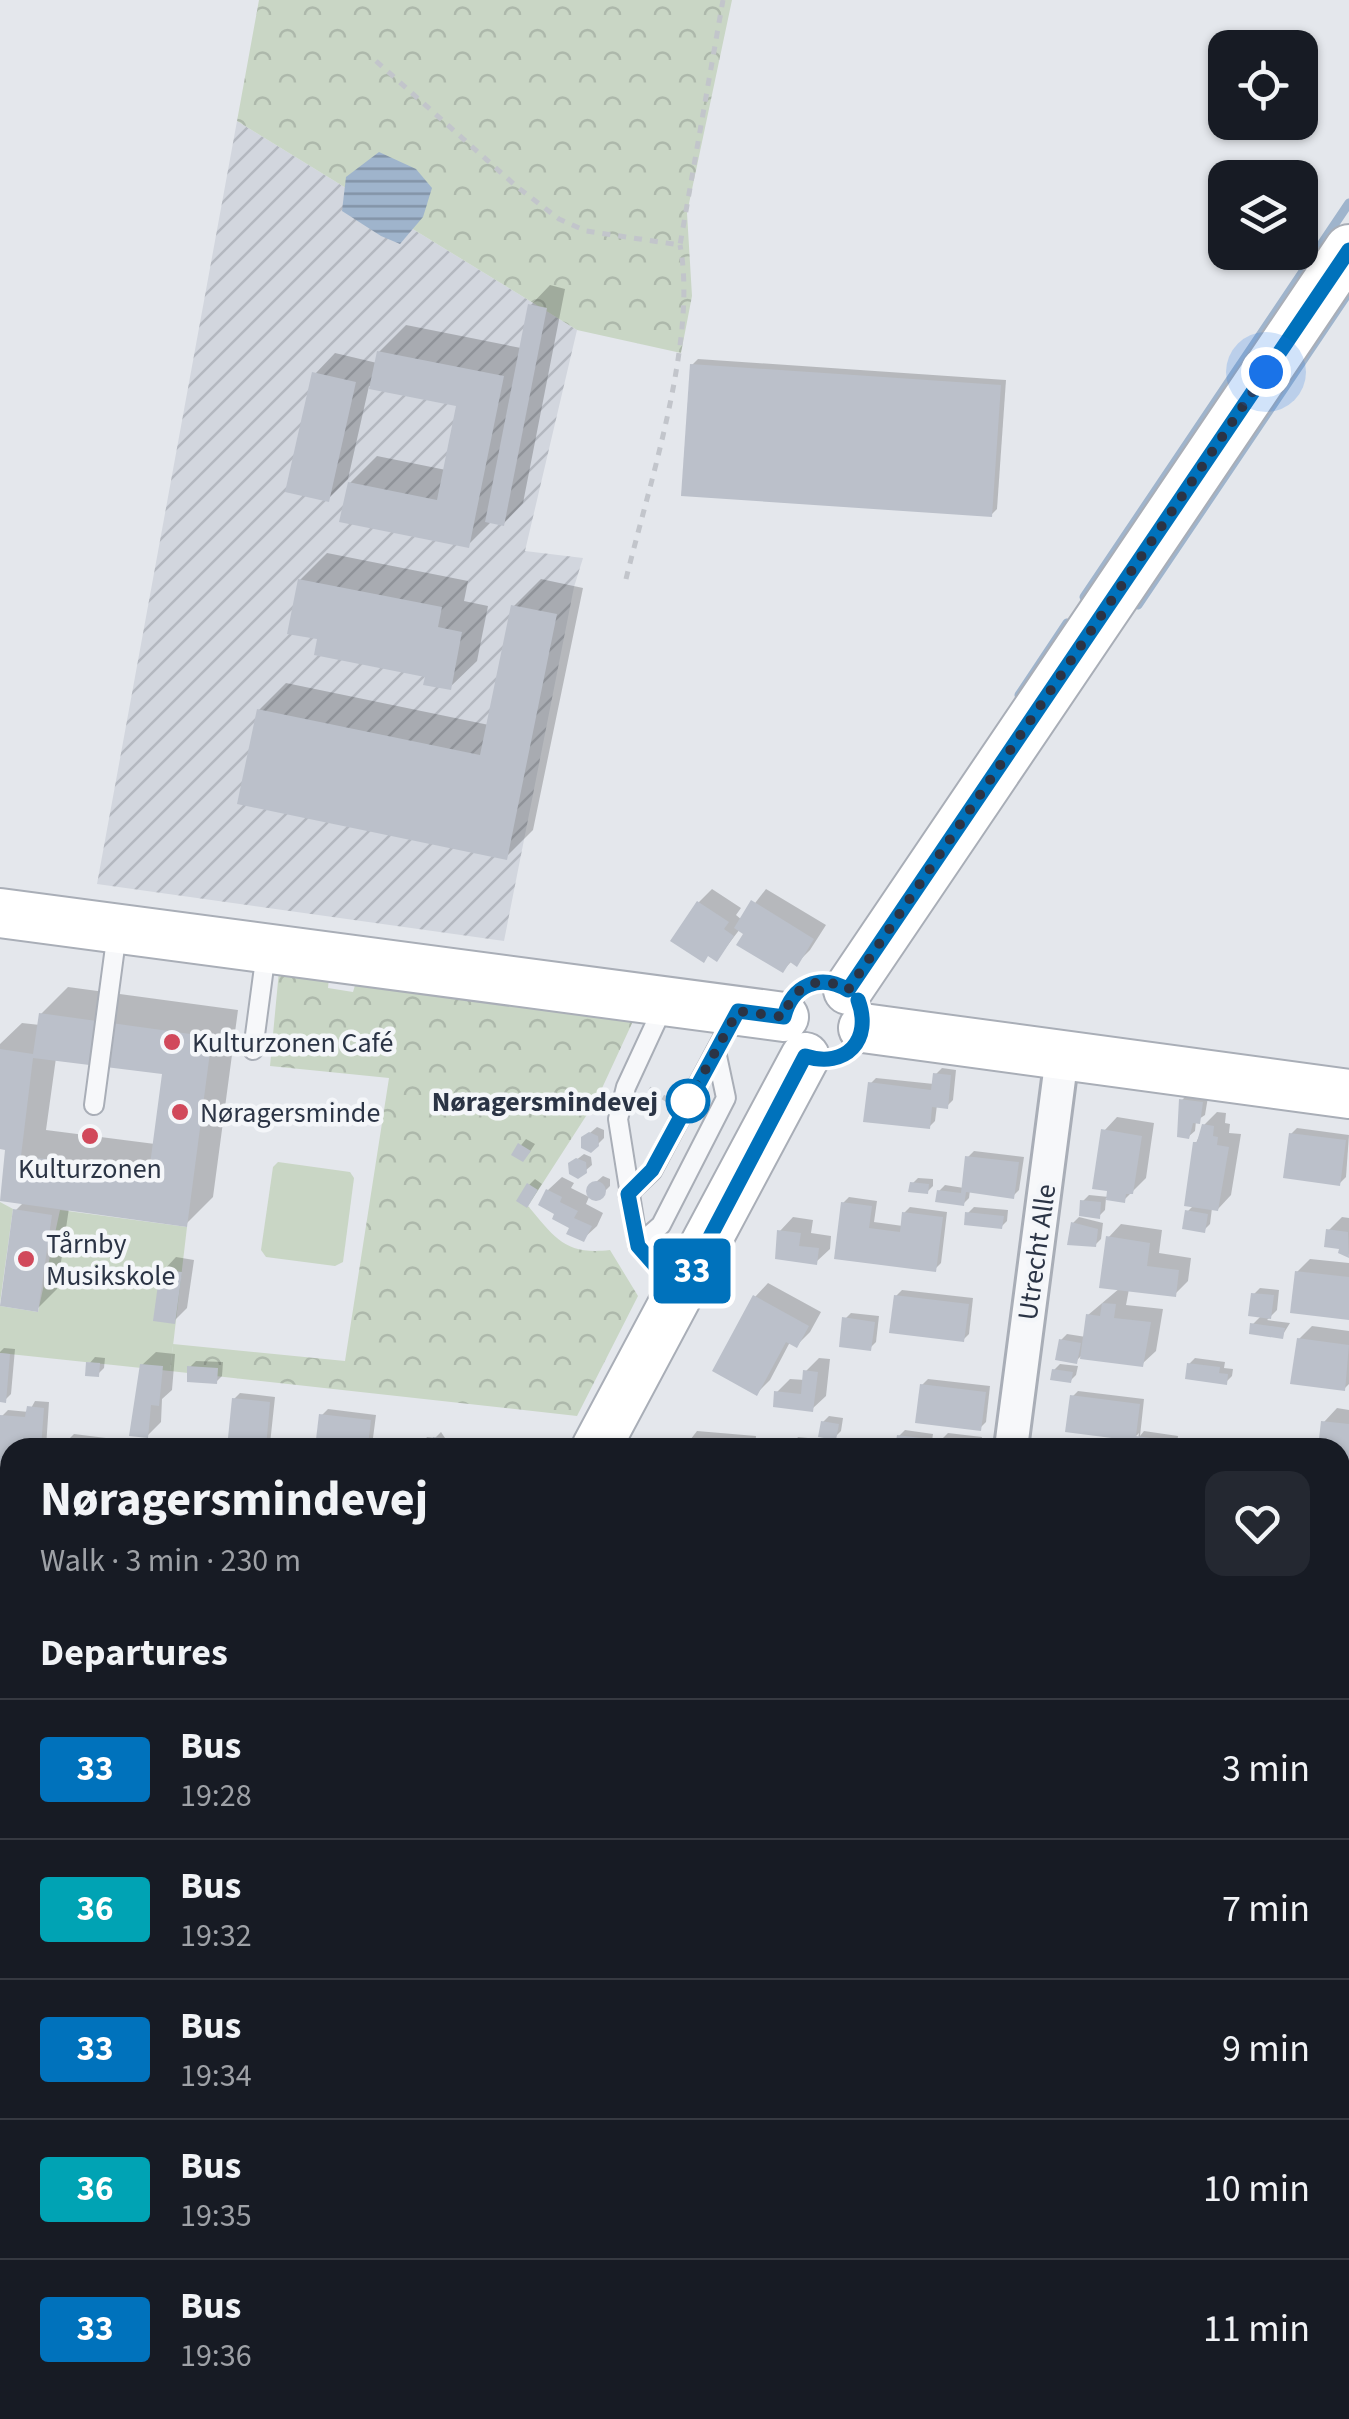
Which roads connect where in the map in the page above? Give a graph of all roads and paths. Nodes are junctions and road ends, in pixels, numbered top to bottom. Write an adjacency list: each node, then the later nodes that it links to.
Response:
1 (723, 0): 3 (path)
2 (376, 61): 3 (path)
3 (680, 245): 5 (path)
4 (1349, 250): 10 (street)
5 (626, 579)
6 (0, 913): 7 (street)
7 (117, 928): 8 (street); 15 (lane)
8 (267, 948): 9 (street); 12 (lane)
9 (666, 1001): 11 (street); 16 (lane)
10 (856, 1009): 11 (street); 11 (street); 13 (street)
11 (761, 1034): 16 (lane); 17 (lane); 18 (street)
12 (252, 1050)
13 (1062, 1056): 14 (street); 20 (street, Utrecht Alle)
14 (1349, 1094)
15 (94, 1106)
16 (628, 1194): 17 (lane)
17 (638, 1246): 18 (lane)
18 (680, 1294): 19 (street)
19 (601, 1438)
20 (1011, 1438)

